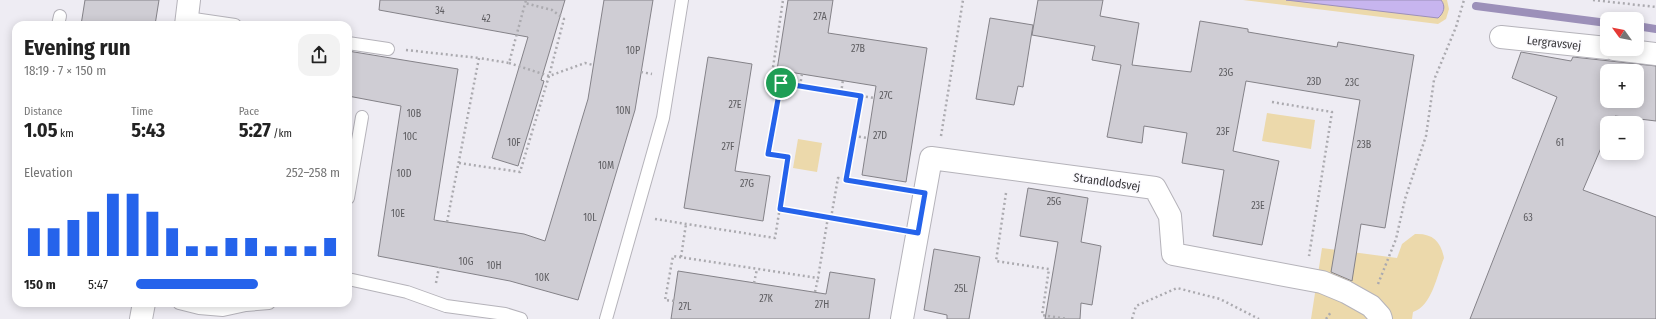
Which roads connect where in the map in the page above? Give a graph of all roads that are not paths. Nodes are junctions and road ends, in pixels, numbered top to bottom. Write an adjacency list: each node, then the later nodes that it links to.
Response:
1 (682, 0): 19 (lane)
2 (187, 14): 3 (lane)
3 (218, 21)
4 (1501, 37): 6 (street, Lergravsvej)
5 (352, 43): 7 (lane)
6 (1600, 47)
7 (388, 49)
8 (1644, 53): 9 (street)
9 (1656, 54)
10 (362, 117): 11 (lane)
11 (352, 175)
12 (352, 280): 18 (lane)
13 (143, 307): 17 (street)
14 (195, 307): 15 (lane)
15 (237, 307)
16 (1376, 313): 20 (street, Strandlodsvej)
17 (141, 319)
18 (521, 319)
19 (606, 319)
20 (902, 319)

